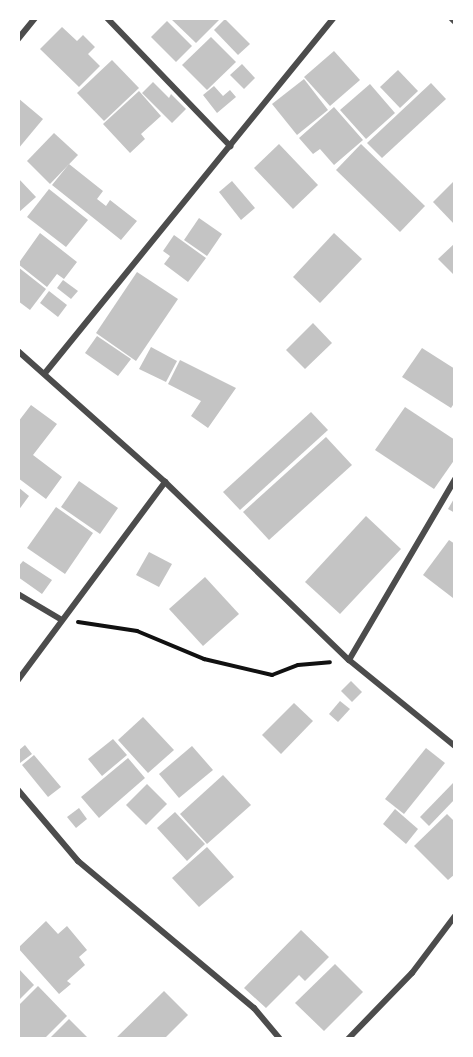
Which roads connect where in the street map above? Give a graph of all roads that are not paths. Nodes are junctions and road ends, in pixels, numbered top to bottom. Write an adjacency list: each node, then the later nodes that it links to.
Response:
1 (35, 18): 6 (street)
2 (107, 18): 7 (street)
3 (334, 18): 7 (street)
4 (451, 18): 5 (street)
5 (455, 22)
6 (18, 39)
7 (230, 146): 9 (street)
8 (18, 351): 9 (street)
9 (45, 373): 11 (street)
10 (455, 478): 14 (street)
11 (165, 482): 13 (street); 14 (street)
12 (18, 594): 13 (street)
13 (62, 620): 15 (street)
14 (349, 660): 16 (street)
15 (18, 680)
16 (455, 746)
17 (18, 790): 19 (street)
18 (455, 916): 20 (street)
19 (280, 1039)
20 (348, 1039)

